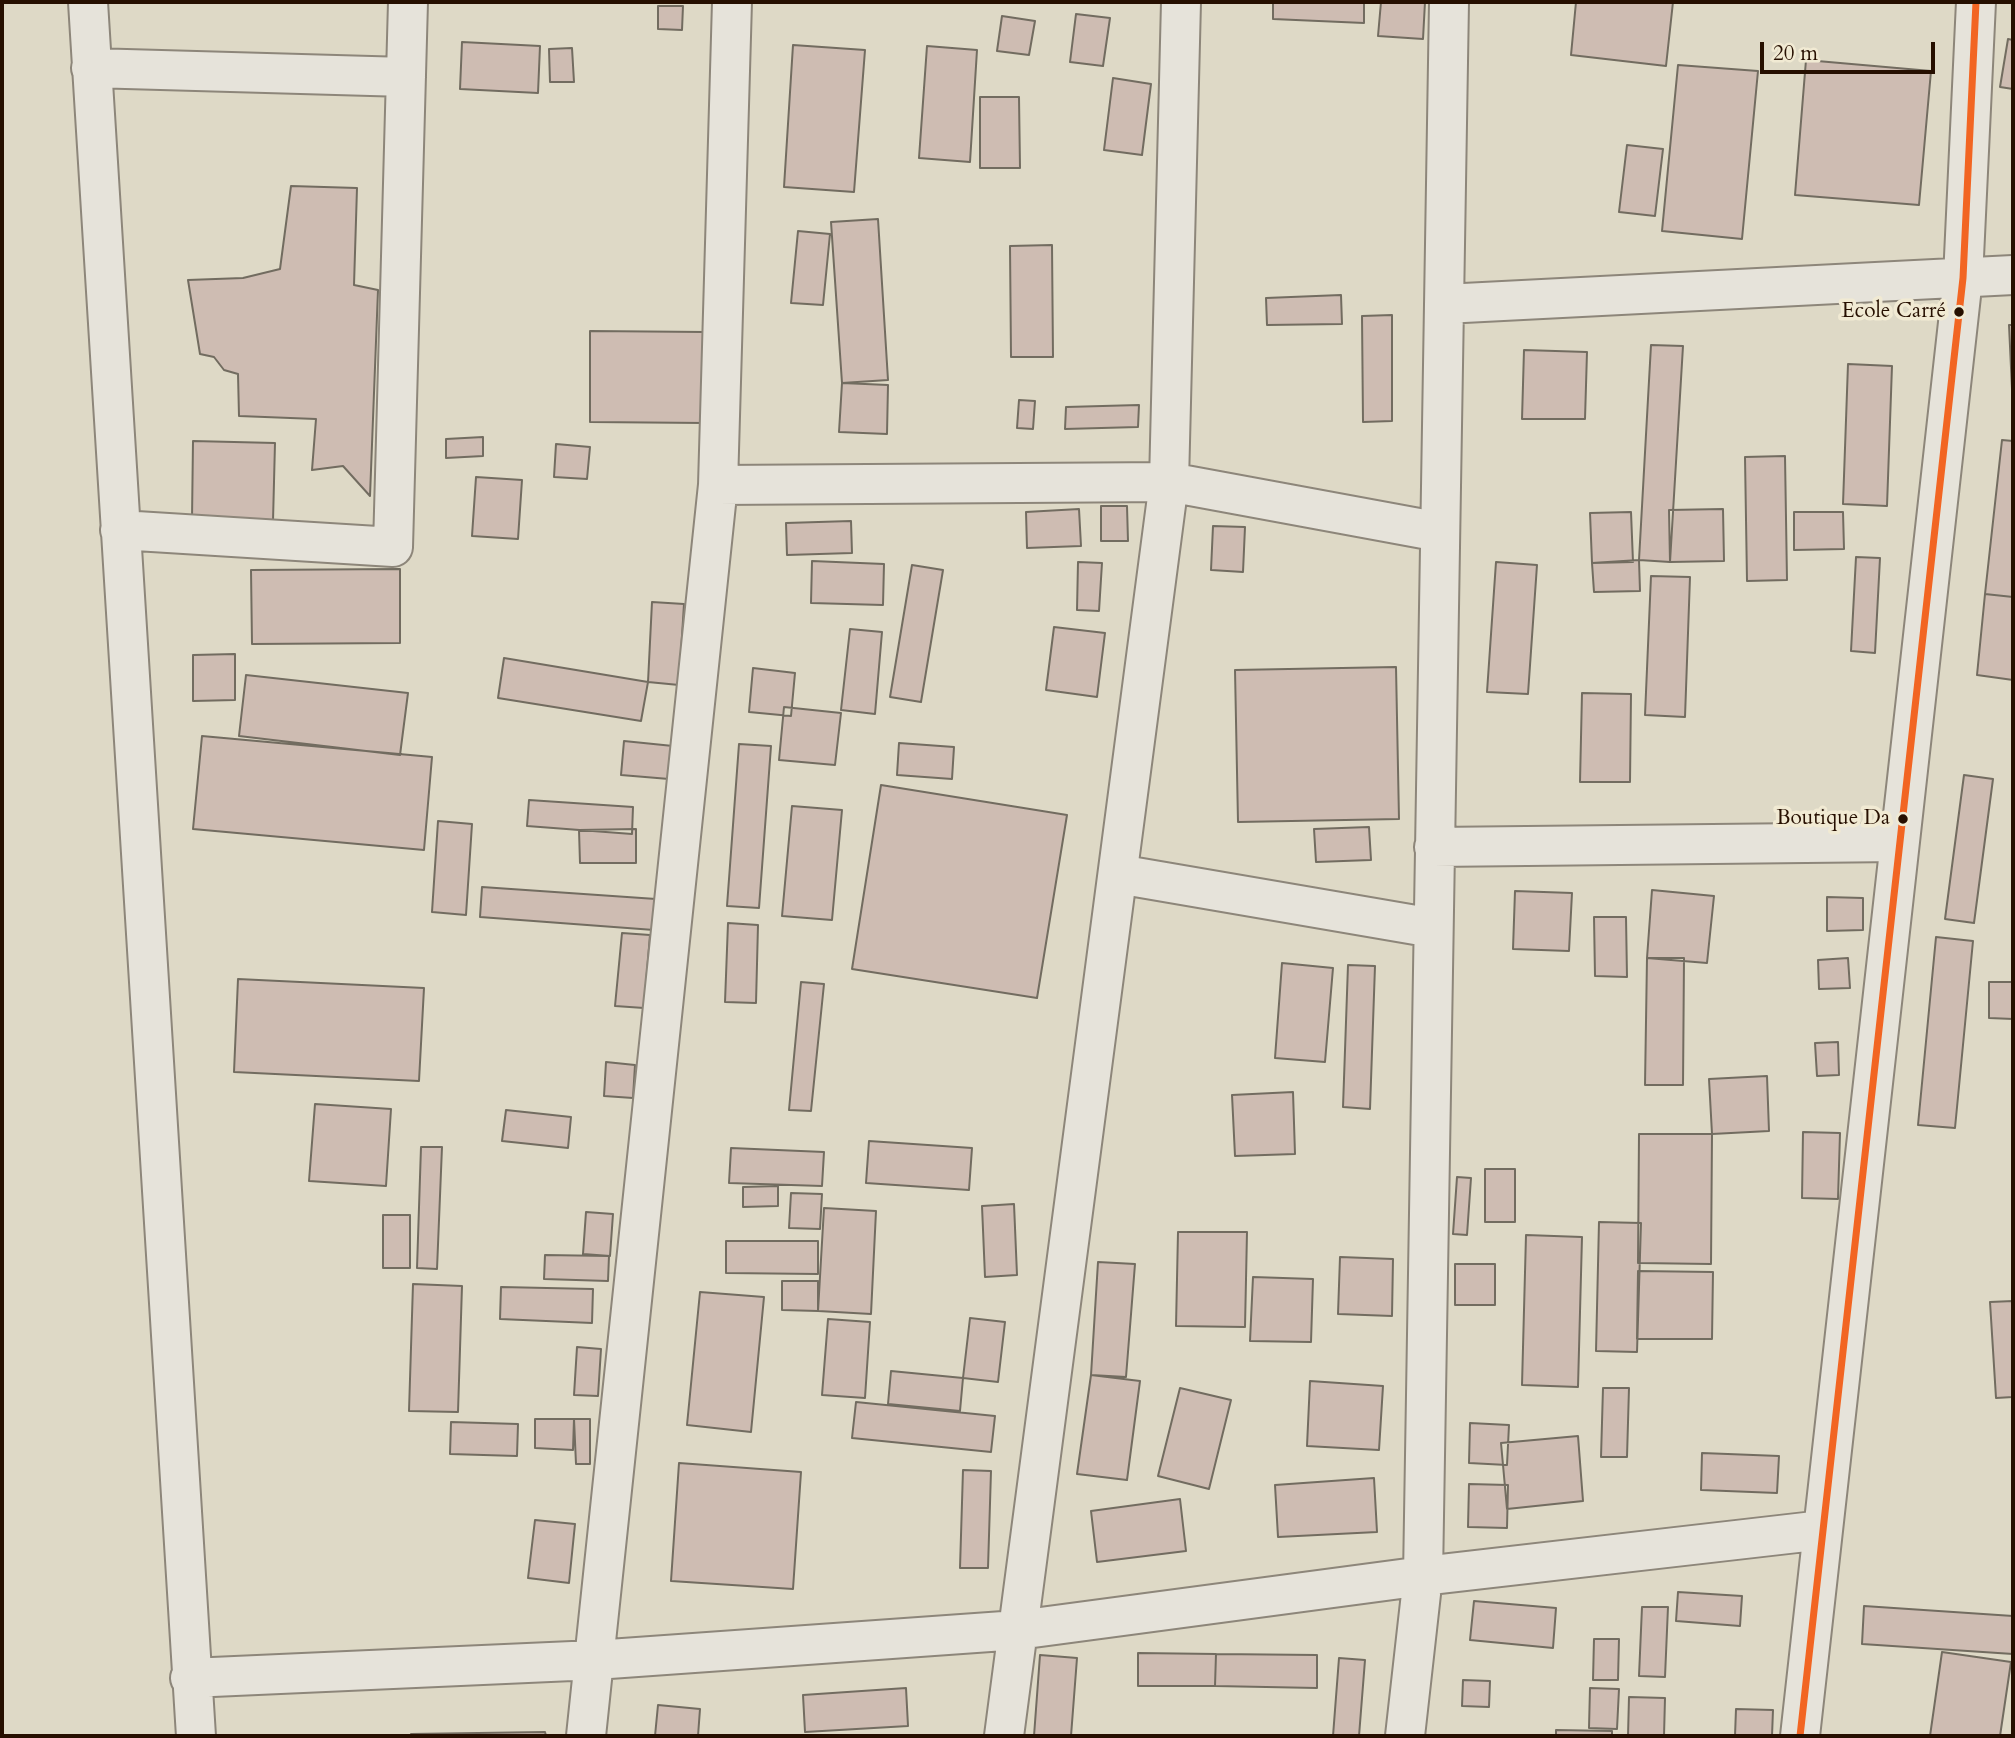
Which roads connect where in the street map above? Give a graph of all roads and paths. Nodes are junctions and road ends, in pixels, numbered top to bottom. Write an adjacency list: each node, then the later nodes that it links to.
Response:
1 (88, 2): 7 (street)
2 (408, 2): 8 (street)
3 (732, 2): 13 (street)
4 (1181, 2): 12 (street)
5 (1449, 2): 11 (street)
6 (1976, 2): 10 (street)
7 (91, 68): 8 (street); 14 (street)
8 (406, 77): 14 (street)
9 (2013, 275): 10 (street)
10 (1963, 278): 11 (street); 16 (street)
11 (1444, 304): 15 (street)
12 (1170, 482): 13 (street); 15 (street); 18 (street)
13 (718, 485): 23 (street)
14 (120, 530): 24 (street)
15 (1440, 532): 17 (street)
16 (1898, 842): 17 (street); 20 (street)
17 (1434, 847): 19 (street)
18 (1118, 874): 19 (street); 22 (street)
19 (1433, 928): 21 (street)
20 (1823, 1530): 21 (street); 29 (street)
21 (1423, 1576): 22 (street); 28 (street)
22 (1018, 1630): 23 (street); 27 (street)
23 (595, 1660): 24 (street); 26 (street)
24 (190, 1678): 25 (street)
25 (196, 1736)
26 (586, 1736)
27 (1004, 1736)
28 (1405, 1736)
29 (1800, 1736)

